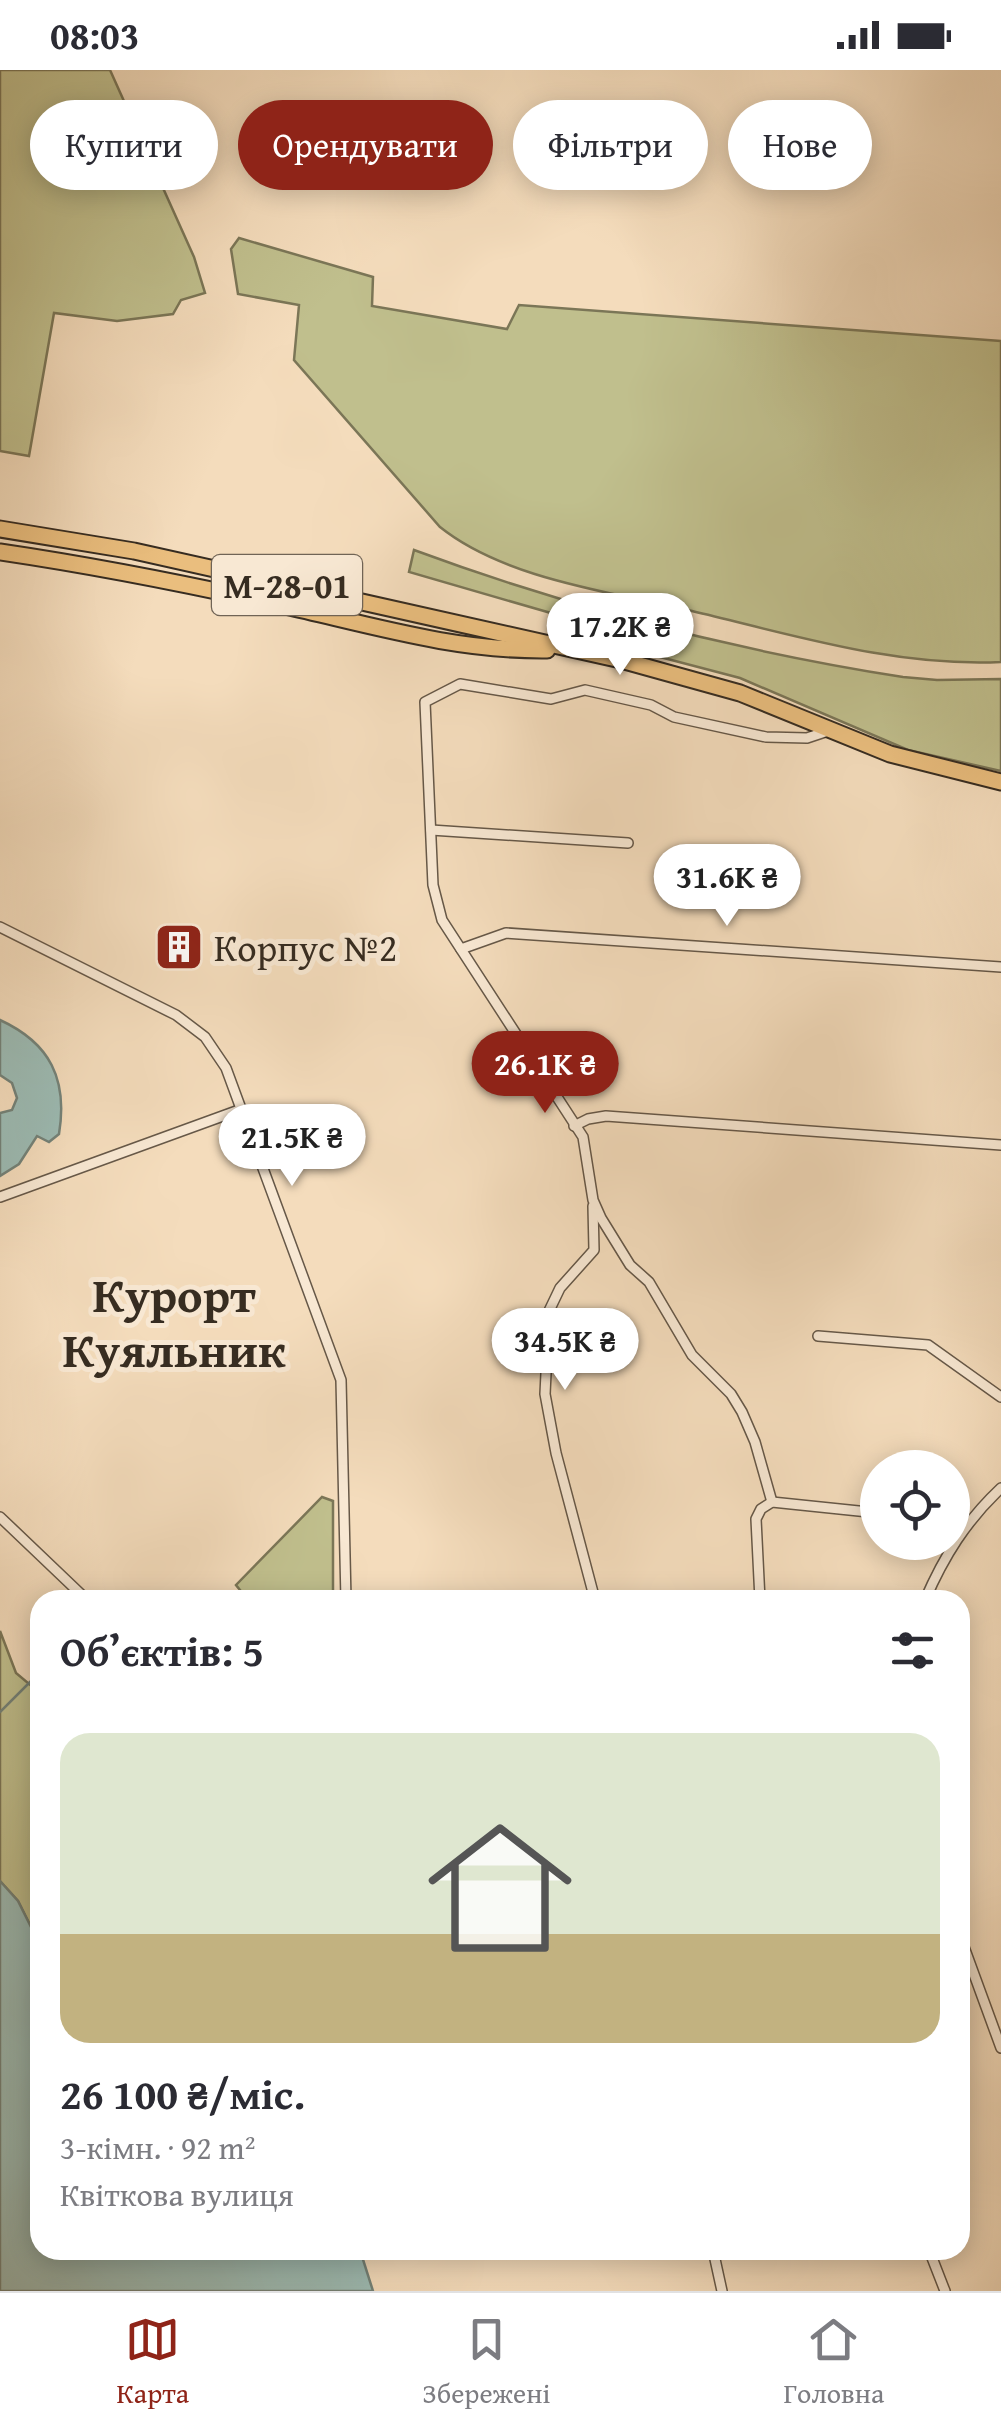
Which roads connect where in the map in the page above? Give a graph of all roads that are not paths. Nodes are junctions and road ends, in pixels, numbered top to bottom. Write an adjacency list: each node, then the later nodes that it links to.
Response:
1 (0, 530): 3 (highway, М-28-01)
2 (0, 552): 3 (highway, М-28-01)
3 (572, 650): 4 (highway, М-28-01)
4 (830, 730): 5 (highway, М-28-01); 6 (street)
5 (1001, 782)
6 (431, 830): 7 (street); 9 (street)
7 (628, 843)
8 (0, 926): 11 (street)
9 (461, 949): 10 (street); 12 (street)
10 (1001, 967)
11 (242, 1109): 14 (street); 27 (street)
12 (576, 1133): 13 (street); 15 (street)
13 (1001, 1145)
14 (0, 1197)
15 (593, 1200): 16 (street); 17 (street)
16 (616, 1247): 17 (street); 21 (street)
17 (594, 1250): 28 (street)
18 (818, 1336): 19 (street)
19 (1001, 1397)
20 (1001, 1488): 24 (street)
21 (772, 1502): 22 (street); 29 (street)
22 (860, 1511)
23 (0, 1517): 26 (street)
24 (970, 1520)
25 (943, 1560): 30 (street)
26 (77, 1590)
27 (346, 1590)
28 (592, 1590)
29 (760, 1590)
30 (929, 1590)
31 (970, 1963): 32 (street)
32 (1001, 2048)
33 (715, 2260): 35 (street)
34 (932, 2260): 36 (street)
35 (722, 2291)
36 (945, 2291)

